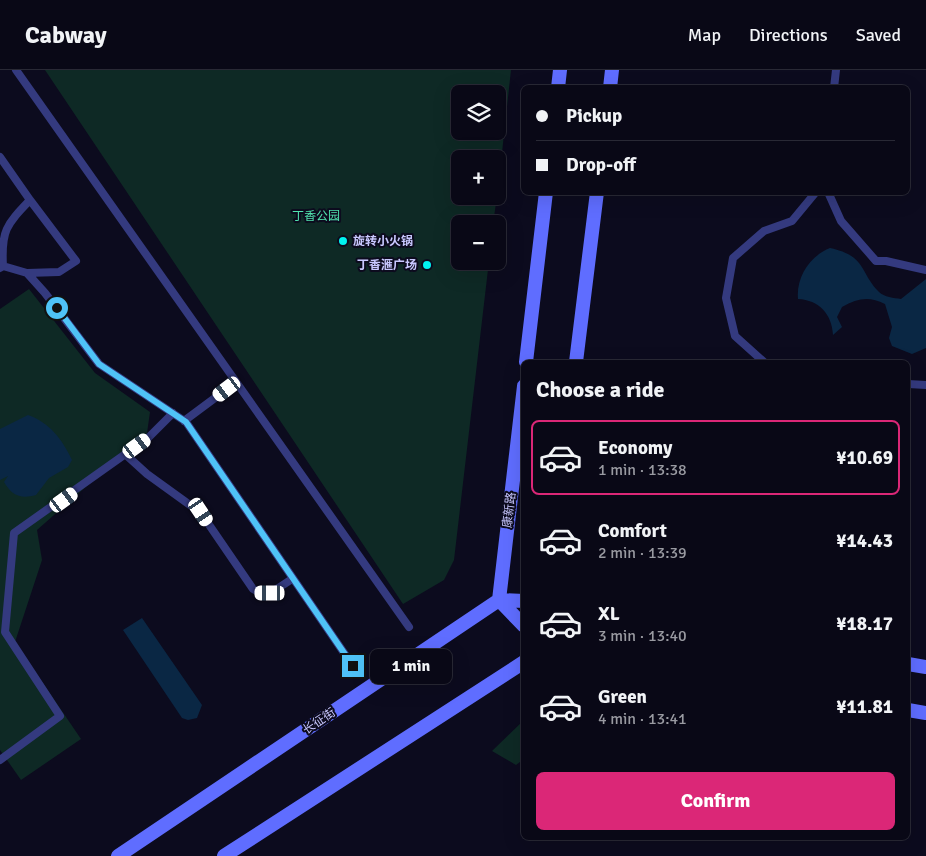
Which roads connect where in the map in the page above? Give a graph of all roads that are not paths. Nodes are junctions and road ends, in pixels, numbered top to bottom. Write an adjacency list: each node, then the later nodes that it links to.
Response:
1 (16, 70): 31 (lane)
2 (560, 70): 5 (main road)
3 (612, 70): 6 (main road)
4 (836, 70): 7 (lane)
5 (558, 85)
6 (610, 85)
7 (834, 85)
8 (0, 157): 13 (lane)
9 (546, 195): 17 (main road)
10 (597, 195): 18 (main road)
11 (814, 195): 19 (lane)
12 (829, 195): 15 (lane)
13 (30, 200): 14 (lane); 16 (lane)
14 (2, 267): 16 (lane)
15 (926, 270)
16 (27, 273): 24 (lane)
17 (526, 360)
18 (576, 360)
19 (762, 360)
20 (910, 384): 21 (lane)
21 (926, 385)
22 (227, 389): 25 (lane)
23 (521, 412): 28 (main road, 康新路)
24 (173, 413): 25 (lane); 26 (lane)
25 (184, 420): 27 (lane)
26 (126, 454): 27 (lane); 32 (lane)
27 (292, 579): 35 (lane)
28 (499, 600): 29 (main road); 30 (main road); 40 (main road, 长征街)
29 (521, 601)
30 (521, 623)
31 (409, 627)
32 (2, 634): 39 (lane)
33 (521, 664): 41 (main road)
34 (910, 664): 36 (main road)
35 (353, 666)
36 (926, 667)
37 (910, 710): 38 (main road)
38 (926, 713)
39 (0, 760)
40 (118, 856)
41 (224, 856)

